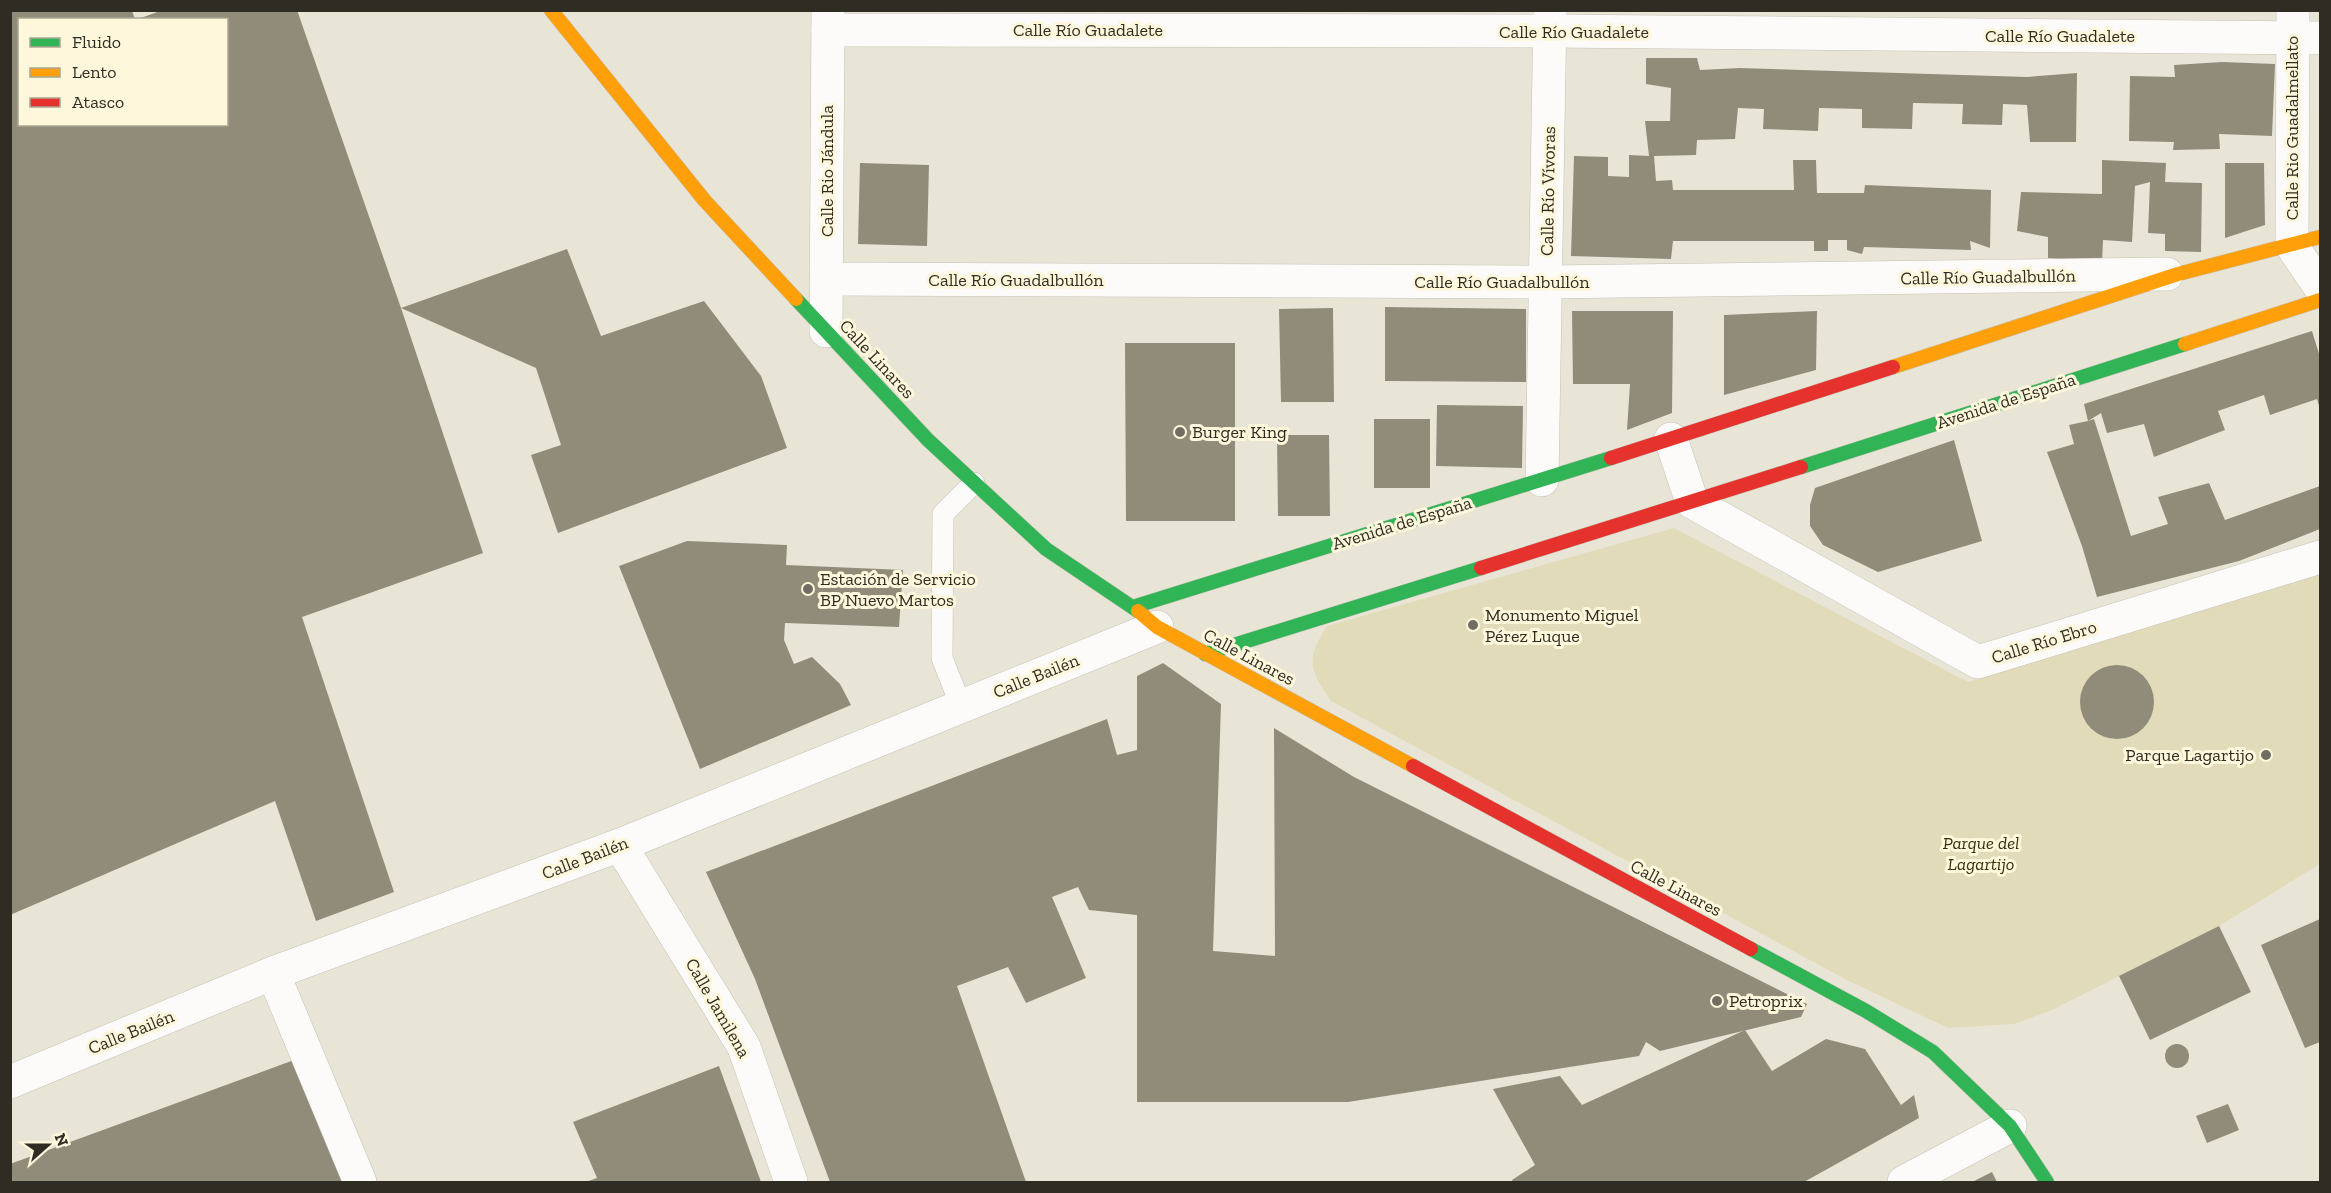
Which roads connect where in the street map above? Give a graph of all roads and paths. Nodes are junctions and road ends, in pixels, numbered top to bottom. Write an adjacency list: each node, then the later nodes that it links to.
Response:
1 (551, 10): 11 (street, Calle Linares)
2 (828, 20): 3 (street, Calle Río Guadalete); 7 (street, Calle Rio Jándula)
3 (1550, 21): 4 (street, Calle Río Guadalete); 8 (street, Calle Río Vívoras)
4 (2302, 29): 5 (street, Calle Rio Guadalmellato)
5 (2306, 241): 6 (street, Avenida de España); 9 (street)
6 (2178, 274): 8 (street, Calle Río Guadalbullón); 12 (street, Avenida de España)
7 (827, 279): 8 (street, Calle Río Guadalbullón); 11 (street, Calle Rio Jándula)
8 (1546, 282): 13 (street, Calle Río Vívoras)
9 (2320, 288)
10 (2320, 300): 15 (street, Avenida de España)
11 (826, 331): 14 (street, Calle Linares)
12 (1671, 439): 13 (street, Avenida de España); 15 (street)
13 (1542, 480): 17 (street, Avenida de España)
14 (974, 483): 17 (street, Calle Linares); 19 (lane)
15 (1692, 502): 16 (street, Calle Río Ebro); 18 (street, Avenida de España)
16 (2320, 556)
17 (1145, 617): 18 (street, Calle Linares); 19 (street, Calle Bailén)
18 (1205, 654): 23 (street, Calle Linares)
19 (961, 706): 20 (street, Calle Bailén)
20 (620, 845): 21 (street, Calle Bailén); 25 (street, Calle Jamilena)
21 (273, 973): 22 (street, Calle Bailén); 24 (street)
22 (10, 1082)
23 (2010, 1126): 26 (street); 27 (street, Calle Linares)
24 (360, 1182)
25 (791, 1182)
26 (1904, 1182)
27 (2047, 1182)

